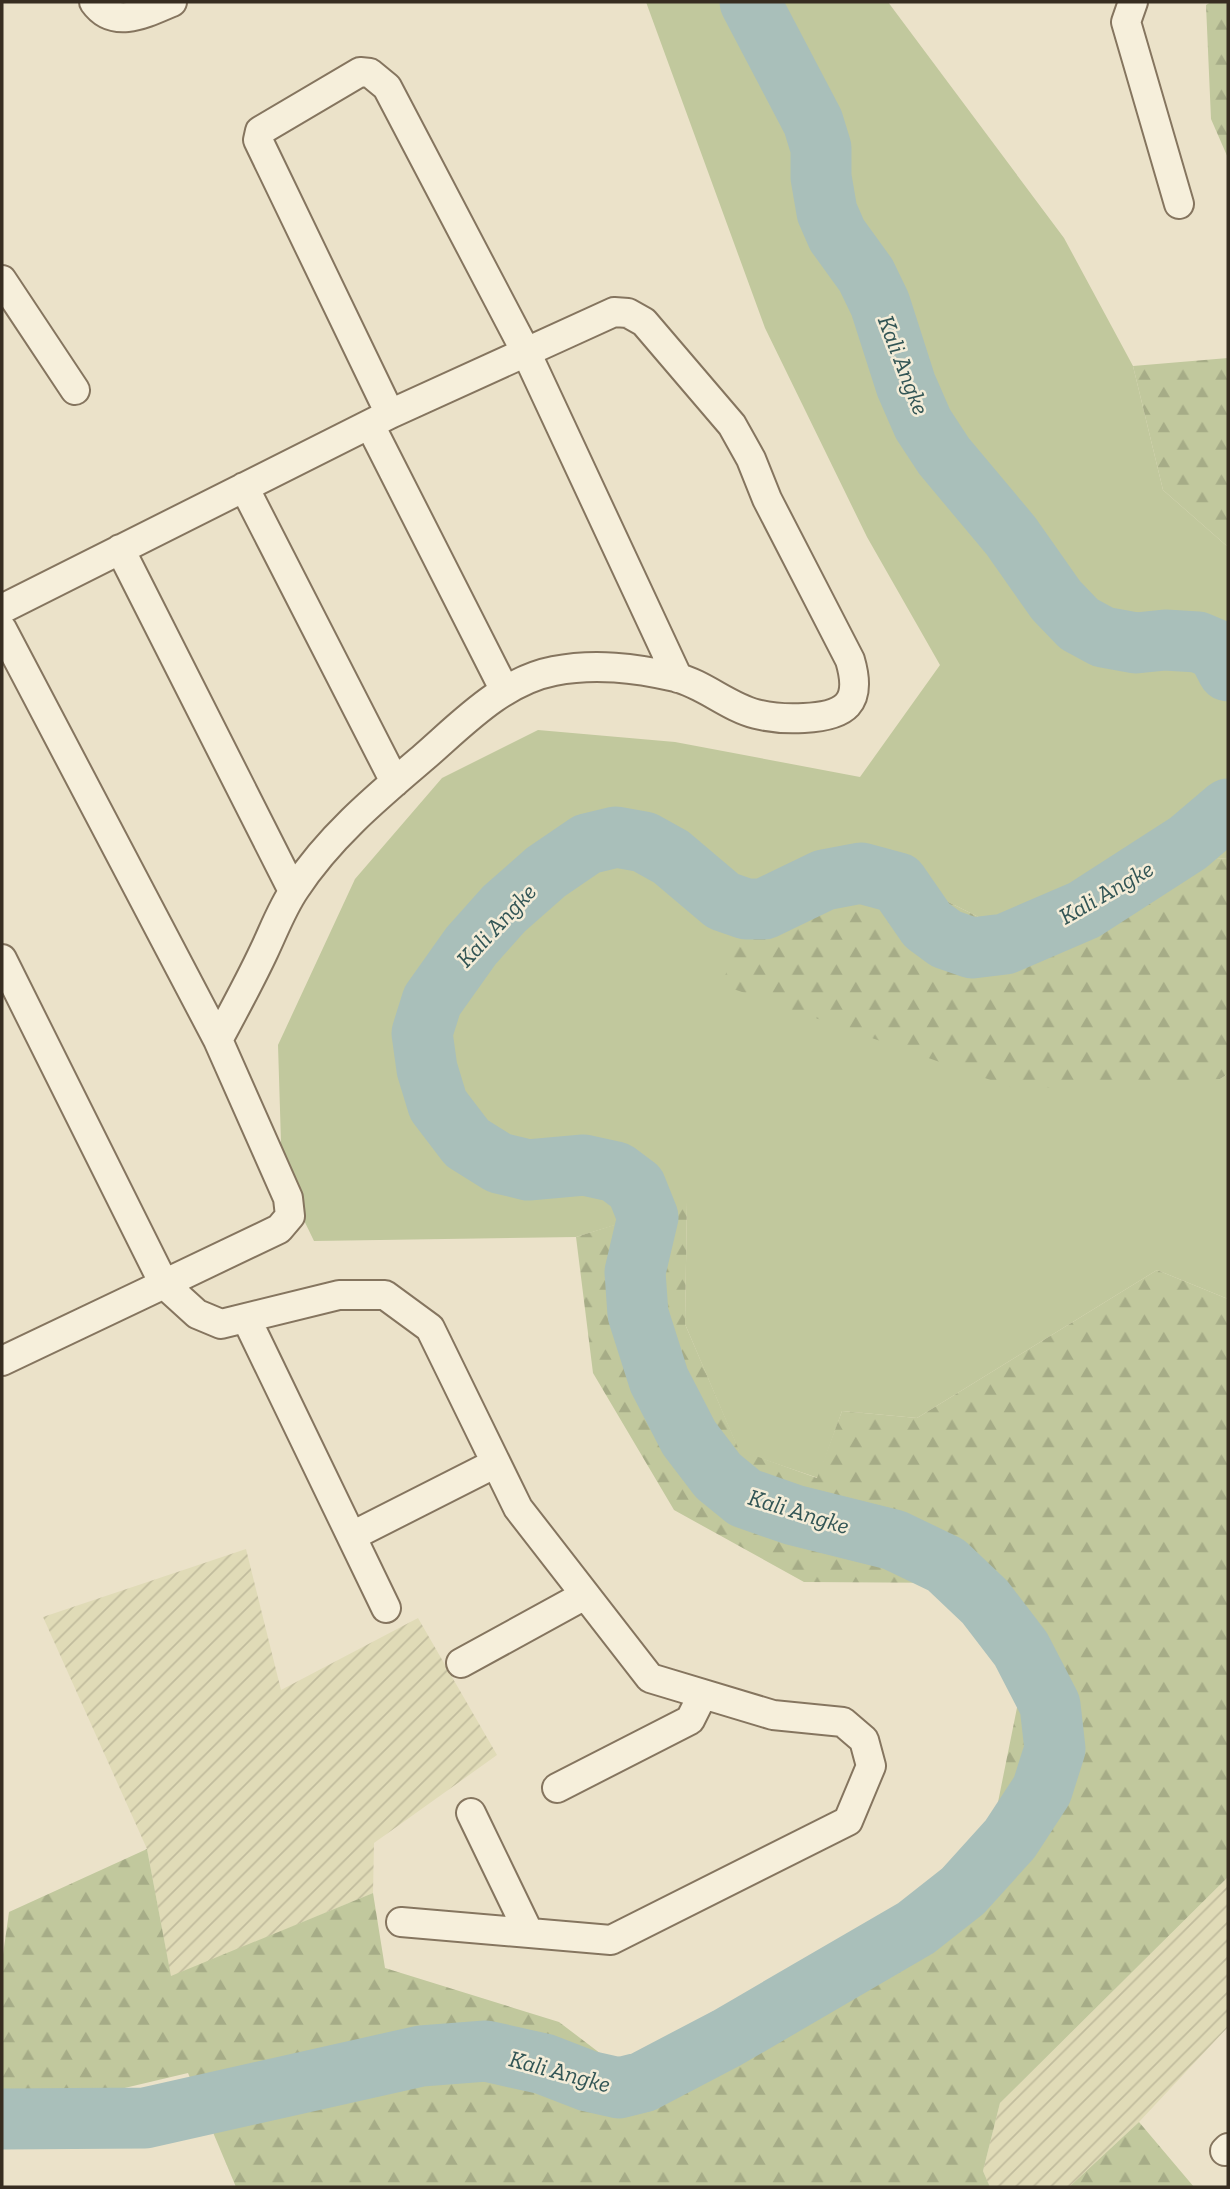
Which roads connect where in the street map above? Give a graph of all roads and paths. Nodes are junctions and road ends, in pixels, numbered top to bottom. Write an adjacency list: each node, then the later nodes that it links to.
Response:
1 (94, 2): 2 (street)
2 (172, 2)
3 (1133, 2): 4 (street)
4 (1179, 204)
5 (2, 280): 7 (street)
6 (526, 352): 8 (street); 8 (street); 13 (street); 13 (street)
7 (75, 390)
8 (380, 420): 9 (street); 14 (street)
9 (244, 487): 10 (street); 15 (street)
10 (120, 549): 11 (street); 16 (street)
11 (2, 609)
12 (2, 629): 18 (street)
13 (678, 678): 14 (street)
14 (505, 691): 15 (street)
15 (395, 782): 16 (street)
16 (293, 891): 18 (street)
17 (2, 959): 19 (street)
18 (218, 1040): 19 (street)
19 (164, 1283): 20 (street); 21 (street)
20 (246, 1318): 22 (street); 23 (street)
21 (2, 1361)
22 (496, 1463): 23 (street); 24 (street)
23 (352, 1536): 25 (street)
24 (585, 1595): 26 (street); 27 (street)
25 (386, 1608)
26 (461, 1663)
27 (703, 1694): 28 (street); 31 (street)
28 (557, 1788)
29 (471, 1813): 31 (street)
30 (401, 1922): 31 (street)
31 (529, 1933)

